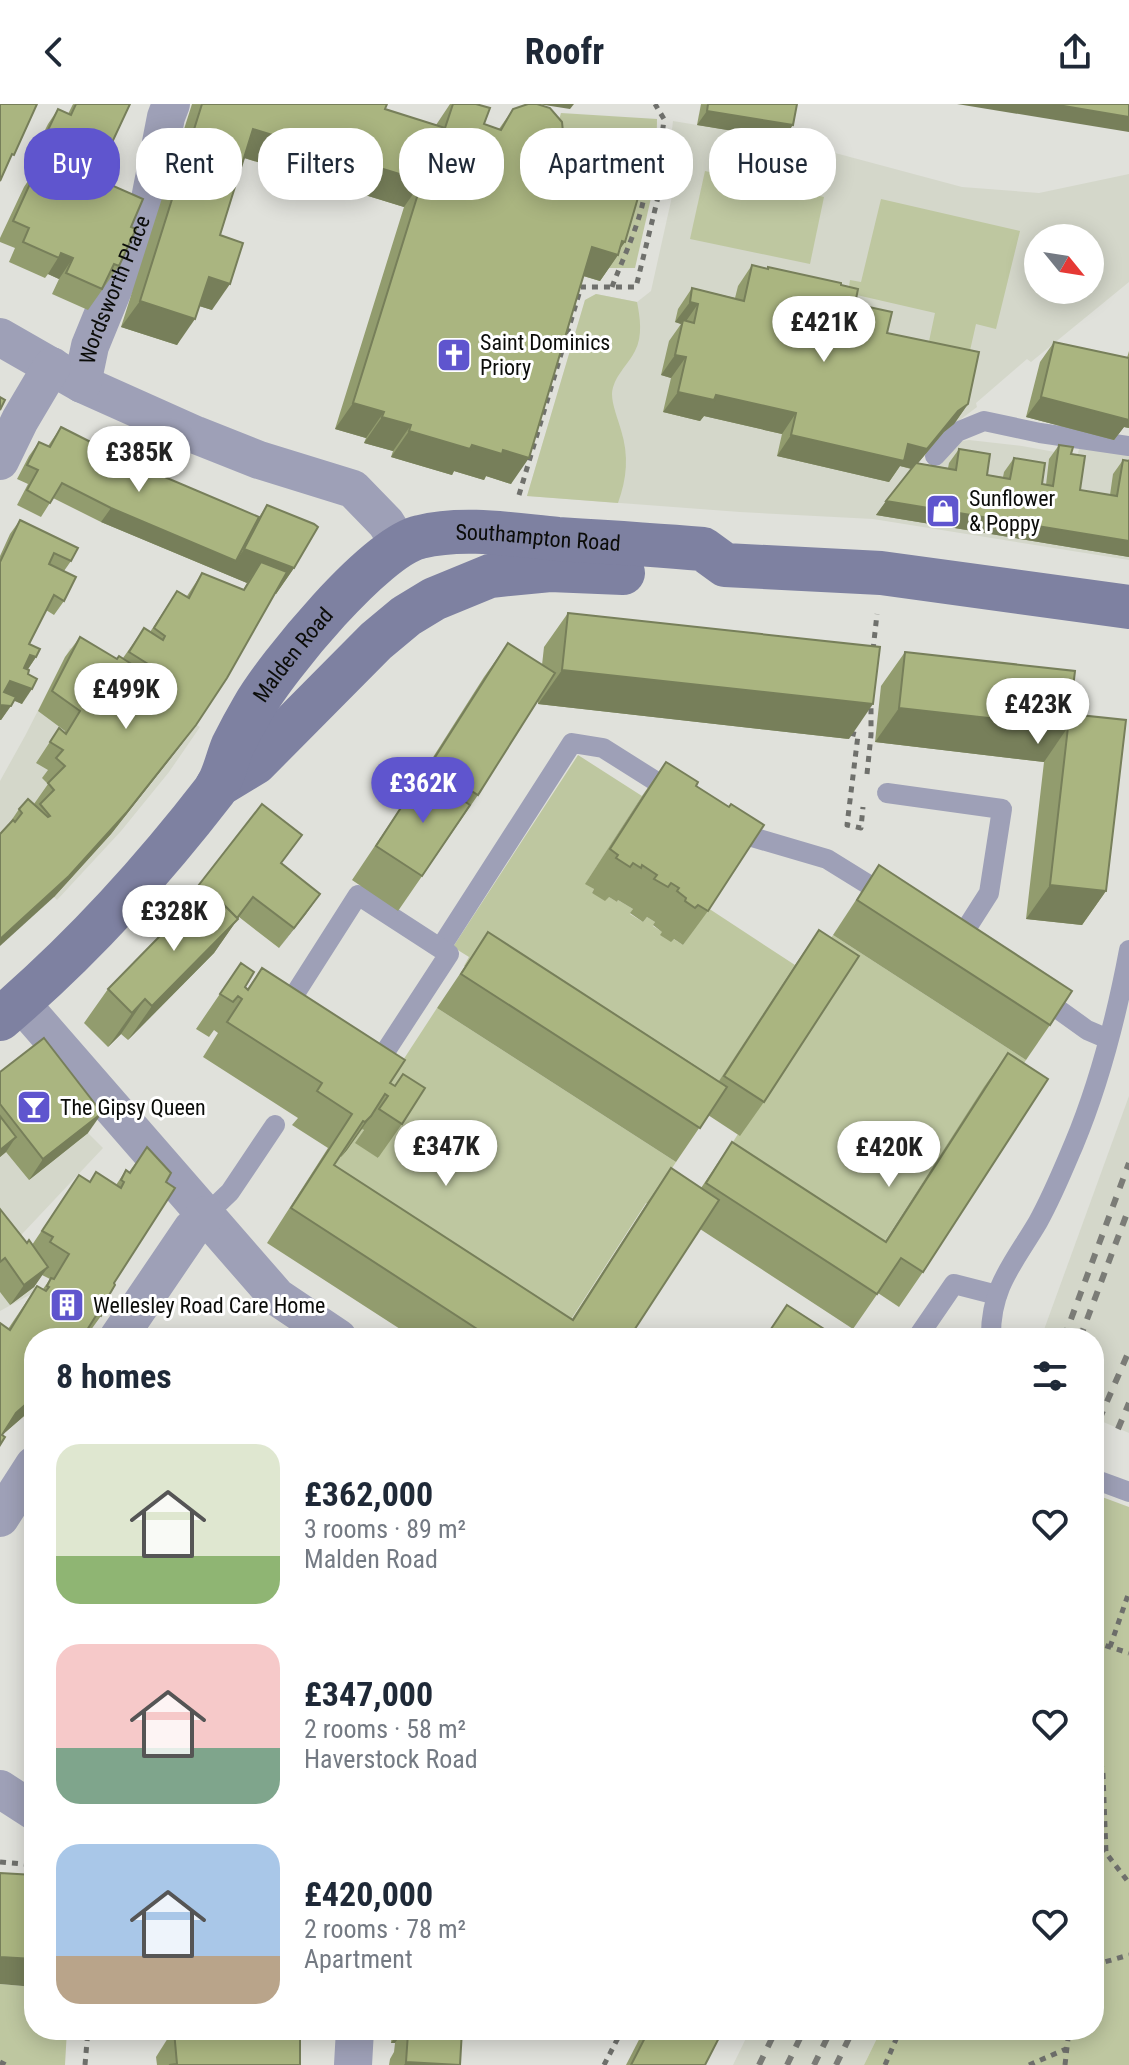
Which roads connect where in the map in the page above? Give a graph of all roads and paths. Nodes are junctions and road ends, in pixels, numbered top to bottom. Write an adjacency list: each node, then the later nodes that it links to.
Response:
1 (171, 104): 6 (street, Wordsworth Place)
2 (655, 104): 4 (path)
3 (644, 200): 4 (path)
4 (612, 287): 10 (path)
5 (0, 337): 6 (street)
6 (67, 375): 9 (street, Wordsworth Place); 11 (street)
7 (1129, 446): 8 (lane)
8 (935, 456)
9 (0, 461)
10 (510, 535): 11 (main road, Southampton Road); 12 (main road, Southampton Road)
11 (399, 544): 19 (main road, Malden Road)
12 (716, 571): 13 (main road, Southampton Road); 14 (main road, Southampton Road)
13 (434, 599): 19 (main road, Malden Road)
14 (1129, 607)
15 (877, 614): 16 (path)
16 (872, 657)
17 (871, 696): 18 (path)
18 (871, 735)
19 (217, 786): 27 (main road, Malden Road)
20 (887, 793): 24 (lane)
21 (906, 908): 22 (lane)
22 (441, 947): 26 (lane); 29 (lane)
23 (1129, 950): 28 (lane)
24 (978, 952)
25 (1027, 987): 28 (lane)
26 (293, 997)
27 (10, 1010): 31 (street)
28 (1108, 1039): 32 (lane)
29 (364, 1083)
30 (275, 1125): 31 (lane)
31 (206, 1215): 33 (street); 34 (street)
32 (997, 1295): 35 (lane); 36 (lane)
33 (125, 1328)
34 (323, 1328)
35 (924, 1328)
36 (991, 1328)
37 (24, 1481): 40 (street)
38 (1104, 1483): 39 (lane)
39 (1129, 1492)
40 (0, 1518)
41 (1129, 1592): 43 (path)
42 (1104, 1645): 43 (path)
43 (1110, 1647): 44 (path)
44 (1129, 1653)
45 (0, 1789): 47 (street)
46 (1104, 1800): 48 (path)
47 (24, 1805)
48 (1106, 1853): 51 (path)
49 (0, 1862): 50 (path)
50 (24, 1864)
51 (1129, 1883)
52 (1129, 1955): 53 (path)
53 (1104, 1962)
54 (87, 2040): 62 (path)
55 (354, 2040): 63 (street)
56 (617, 2040): 64 (path)
57 (896, 2040): 65 (path)
58 (1067, 2040): 59 (path)
59 (1066, 2049): 66 (path); 67 (path)
60 (0, 2062): 61 (path)
61 (6, 2065)
62 (85, 2065)
63 (353, 2065)
64 (604, 2065)
65 (885, 2065)
66 (1029, 2065)
67 (1065, 2065)

